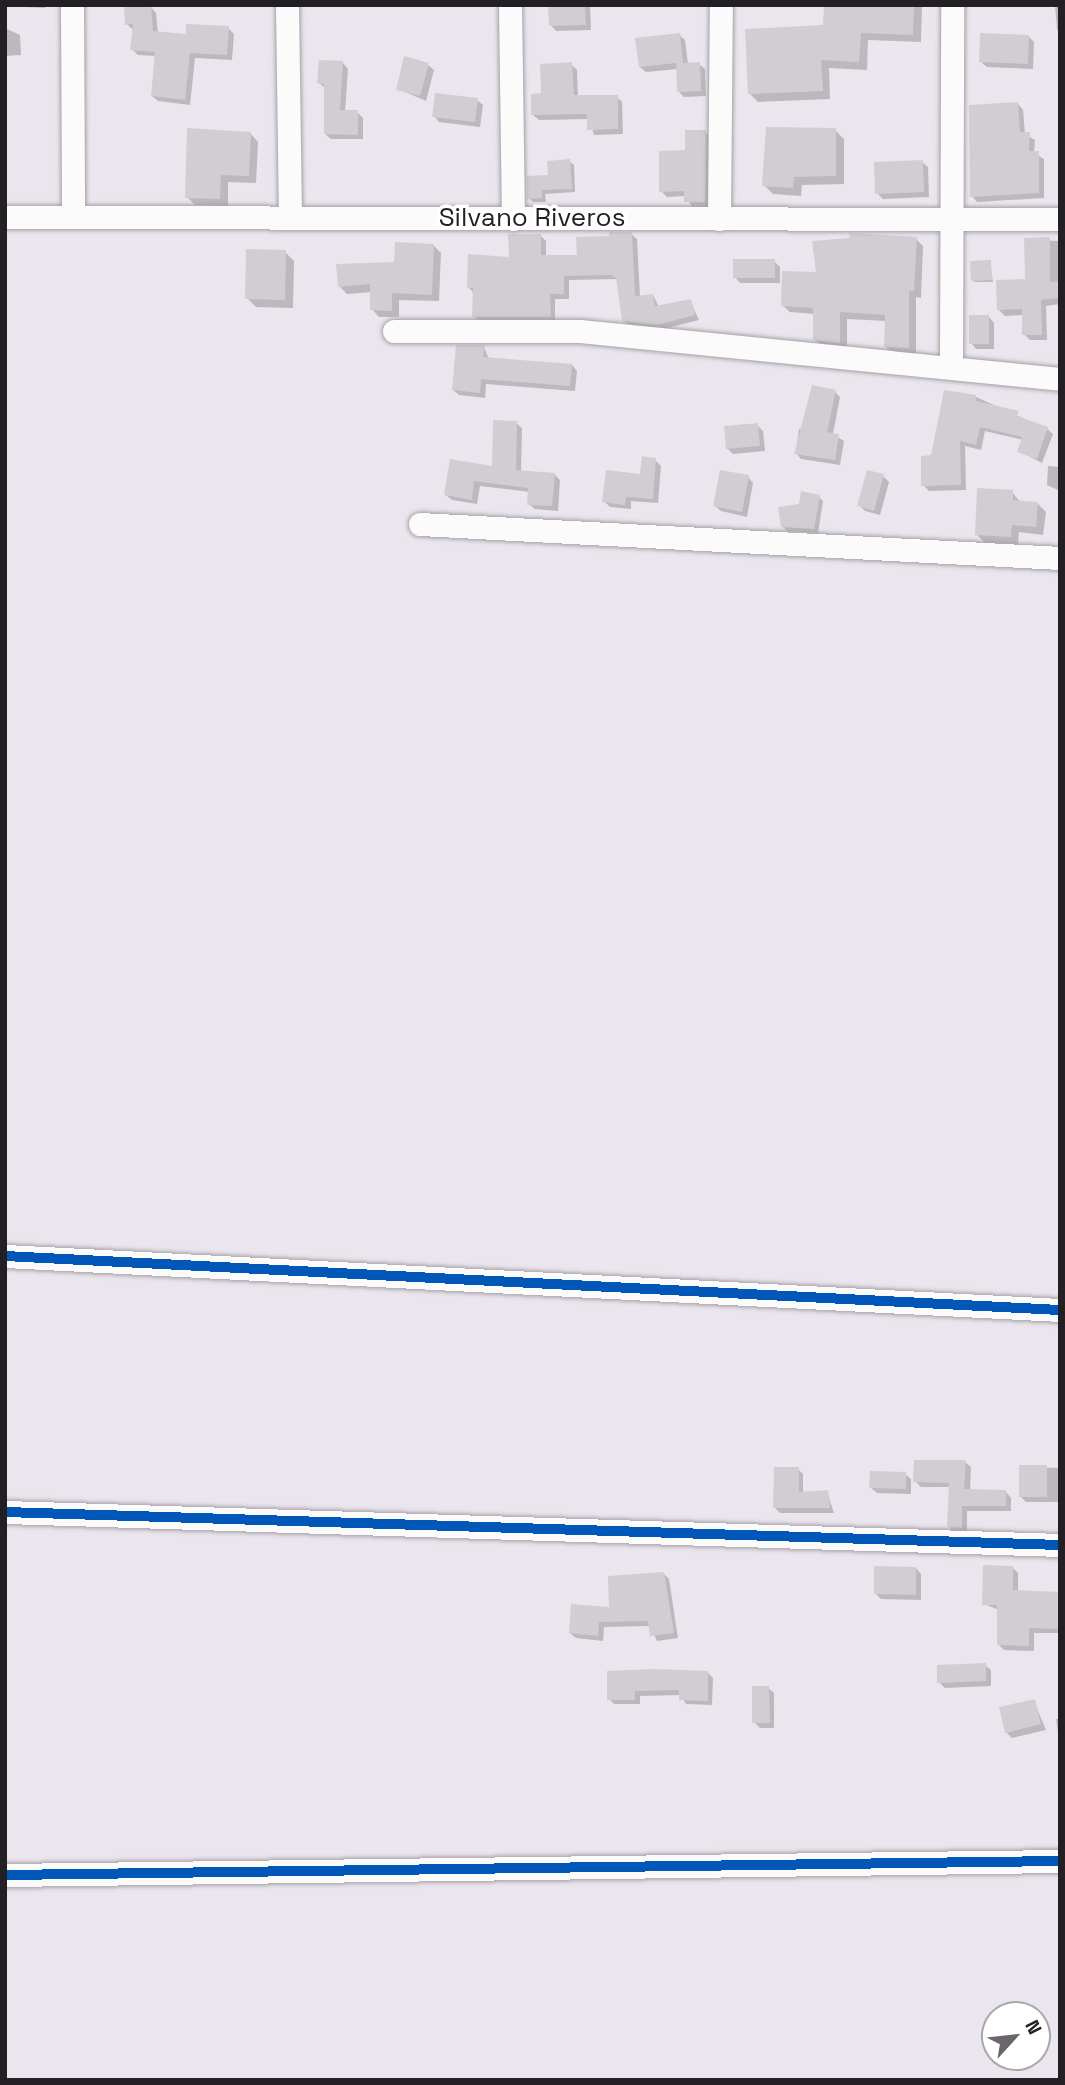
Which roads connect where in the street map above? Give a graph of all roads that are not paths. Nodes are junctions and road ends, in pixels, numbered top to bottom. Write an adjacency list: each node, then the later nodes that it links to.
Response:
1 (72, 5): 6 (street)
2 (287, 5): 7 (street)
3 (510, 5): 10 (street)
4 (721, 5): 11 (street)
5 (952, 5): 9 (street)
6 (73, 215): 7 (street, Silvano Riveros); 8 (street, Silvano Riveros)
7 (290, 216): 10 (street, Silvano Riveros)
8 (5, 217)
9 (950, 218): 11 (street, Silvano Riveros); 12 (street, Silvano Riveros); 14 (street)
10 (513, 219): 11 (street, Silvano Riveros)
11 (719, 219)
12 (1060, 219)
13 (394, 331): 14 (street)
14 (951, 366): 15 (street)
15 (1060, 379)
16 (420, 524): 17 (street)
17 (1060, 558)
18 (5, 1256): 19 (street)
19 (1060, 1310)
20 (5, 1512): 21 (street)
21 (1060, 1545)
22 (1060, 1861): 23 (street)
23 (5, 1875)

